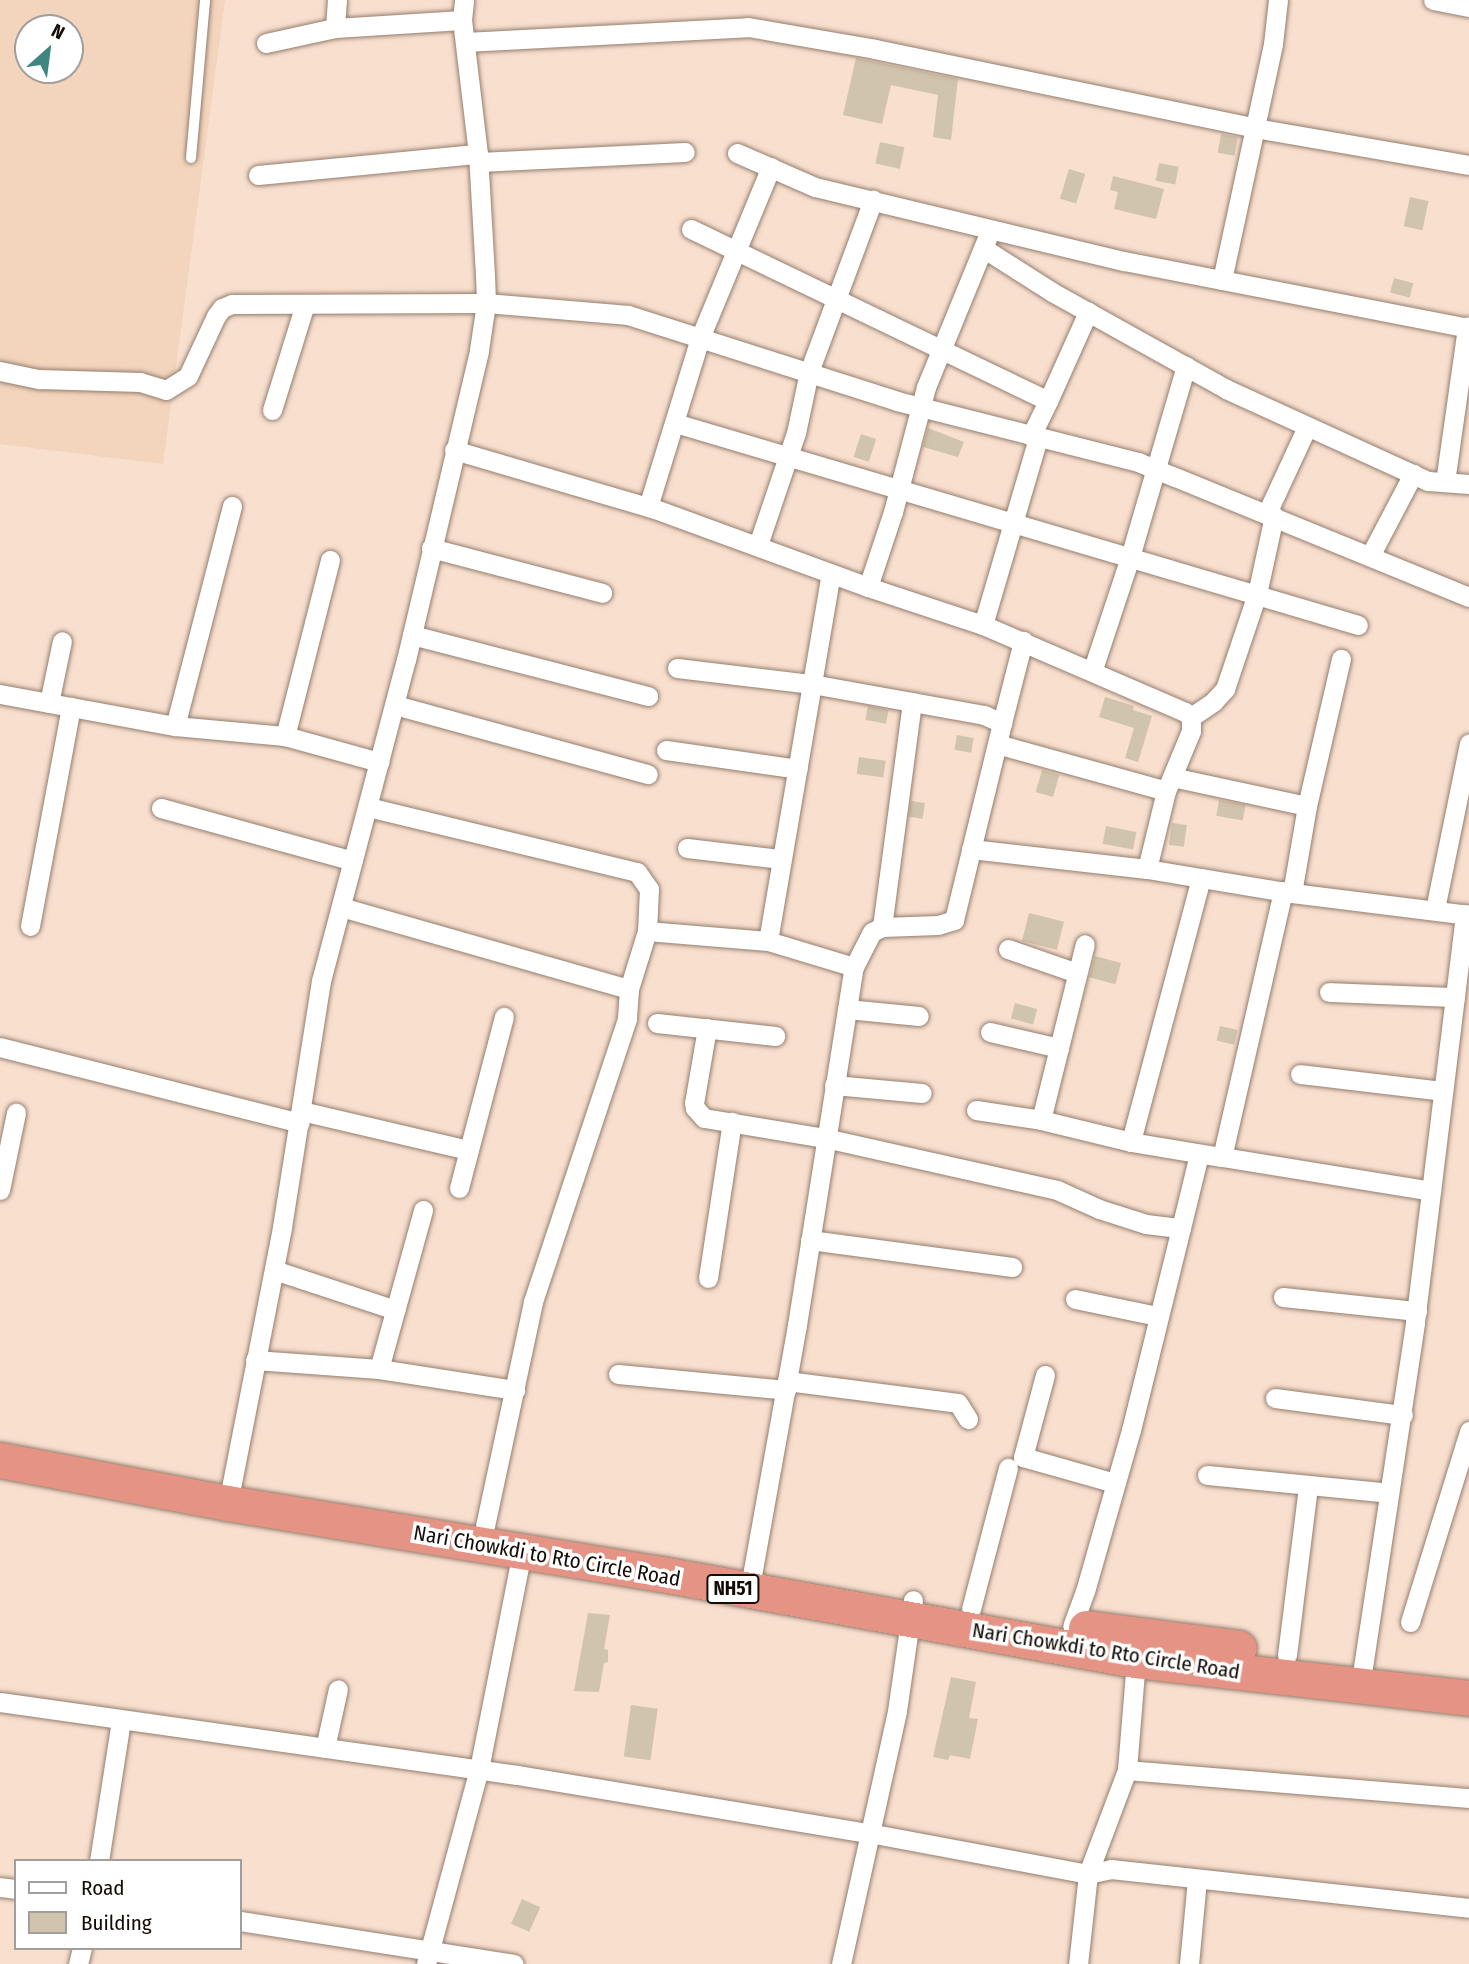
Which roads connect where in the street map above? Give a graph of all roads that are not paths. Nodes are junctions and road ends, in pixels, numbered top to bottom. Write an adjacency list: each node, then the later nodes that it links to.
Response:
1 (205, 0): 14 (lane)
2 (337, 0): 8 (street)
3 (464, 0): 7 (street)
4 (1278, 0): 11 (street)
5 (1433, 0): 6 (street)
6 (1469, 7)
7 (462, 20): 8 (street); 9 (street)
8 (335, 28): 10 (street)
9 (464, 41): 11 (street); 15 (street)
10 (266, 43)
11 (1255, 128): 16 (street); 24 (street)
12 (685, 152): 15 (street)
13 (737, 153): 17 (street)
14 (191, 158)
15 (478, 158): 18 (street); 26 (street)
16 (1469, 165)
17 (771, 167): 19 (street); 23 (street)
18 (258, 175)
19 (873, 200): 21 (street); 25 (street)
20 (691, 229): 23 (street)
21 (991, 229): 22 (street); 24 (street)
22 (983, 248): 28 (street); 31 (street)
23 (736, 251): 25 (street); 30 (street)
24 (1222, 279): 29 (street)
25 (836, 299): 31 (street); 34 (street)
26 (486, 303): 27 (street); 30 (street); 41 (street)
27 (305, 304): 33 (street); 37 (street)
28 (1088, 312): 32 (street); 35 (street)
29 (1468, 328): 45 (street)
30 (701, 338): 34 (street); 38 (street)
31 (942, 348): 35 (street); 36 (street)
32 (1186, 366): 39 (street); 43 (street)
33 (0, 371)
34 (809, 372): 36 (street); 42 (street)
35 (1048, 401): 40 (street)
36 (920, 407): 40 (street); 47 (street)
37 (272, 410)
38 (675, 423): 42 (street); 49 (street)
39 (1307, 427): 44 (street); 50 (street)
40 (1035, 437): 43 (street); 51 (street)
41 (454, 450): 49 (street); 53 (street)
42 (788, 457): 47 (street); 52 (street)
43 (1156, 469): 50 (street); 55 (street)
44 (1413, 474): 45 (street); 54 (street)
45 (1445, 482): 46 (street)
46 (1469, 484)
47 (899, 491): 51 (street); 58 (street)
48 (232, 506): 79 (street)
49 (648, 507): 52 (street)
50 (1270, 515): 54 (street); 60 (street)
51 (1014, 520): 55 (street); 62 (street)
52 (758, 545): 57 (street)
53 (431, 548): 59 (street); 64 (street)
54 (1370, 556): 61 (street)
55 (1130, 557): 60 (street); 69 (street)
56 (330, 560): 80 (street)
57 (831, 573): 58 (street); 70 (street)
58 (868, 587): 62 (street)
59 (602, 593)
60 (1257, 594): 63 (street); 77 (street)
61 (1469, 597)
62 (983, 625): 66 (street)
63 (1358, 625)
64 (412, 635): 72 (street); 75 (street)
65 (62, 641): 74 (street)
66 (1023, 641): 69 (street); 78 (street)
67 (1341, 659): 89 (street)
68 (677, 668): 70 (street)
69 (1093, 670): 77 (street)
70 (812, 684): 73 (street); 86 (street)
71 (0, 694): 74 (street)
72 (648, 696)
73 (912, 702): 78 (street); 103 (street)
74 (49, 703): 76 (street)
75 (395, 705): 84 (street); 87 (street)
76 (71, 708): 79 (street); 102 (street)
77 (1191, 717): 88 (street)
78 (1002, 723): 82 (street)
79 (175, 726): 80 (street)
80 (285, 736): 84 (street)
81 (1469, 743): 85 (street)
82 (997, 744): 88 (street); 93 (street)
83 (666, 750): 86 (street)
84 (379, 762): 90 (street)
85 (1467, 768): 100 (street)
86 (798, 769): 94 (street)
87 (648, 774)
88 (1169, 784): 89 (street); 96 (street)
89 (1307, 806): 98 (street)
90 (368, 807): 95 (street); 104 (street)
91 (161, 808): 95 (street)
92 (687, 848): 94 (street)
93 (971, 849): 96 (street); 103 (street)
94 (781, 859): 105 (street)
95 (354, 861): 99 (street)
96 (1147, 869): 97 (street)
97 (1201, 878): 98 (street); 132 (street)
98 (1287, 892): 100 (street); 135 (street)
99 (341, 907): 110 (street); 128 (street)
100 (1435, 909): 101 (street)
101 (1467, 915): 112 (street)
102 (30, 926)
103 (882, 927): 108 (street)
104 (647, 931): 105 (street); 110 (street)
105 (768, 941): 108 (street)
106 (1085, 944): 109 (street)
107 (1008, 949): 109 (street)
108 (854, 967): 113 (street)
109 (1077, 973): 121 (street)
110 (629, 989): 155 (street)
111 (1329, 992): 112 (street)
112 (1455, 997): 124 (street)
113 (847, 1009): 114 (street); 123 (street)
114 (919, 1016)
115 (504, 1017): 133 (street)
116 (657, 1023): 117 (street)
117 (706, 1028): 119 (street); 130 (street)
118 (990, 1032): 121 (street)
119 (775, 1035)
120 (0, 1046): 128 (street)
121 (1059, 1048): 129 (street)
122 (1300, 1074): 124 (street)
123 (834, 1085): 125 (street); 131 (street)
124 (1443, 1091): 138 (street)
125 (922, 1093)
126 (976, 1110): 129 (street)
127 (16, 1113): 137 (street)
128 (300, 1117): 133 (street); 143 (street)
129 (1041, 1120): 132 (street)
130 (732, 1122): 131 (street); 144 (street)
131 (825, 1138): 140 (street); 141 (street)
132 (1131, 1142): 134 (street)
133 (469, 1150): 136 (street)
134 (1199, 1154): 135 (street); 140 (street)
135 (1222, 1157): 138 (street)
136 (460, 1188)
137 (0, 1190)
138 (1431, 1191): 148 (street)
139 (423, 1210): 147 (street)
140 (1181, 1228): 149 (street)
141 (810, 1240): 142 (street); 154 (street)
142 (1012, 1267)
143 (274, 1270): 147 (street); 150 (street)
144 (708, 1278)
145 (1283, 1297): 148 (street)
146 (1076, 1298): 149 (street)
147 (396, 1310): 151 (street)
148 (1416, 1311): 157 (street)
149 (1157, 1316): 164 (street)
150 (255, 1360): 151 (street); 166 (street)
151 (379, 1369): 155 (street)
152 (618, 1374): 154 (street)
153 (1045, 1375): 164 (street)
154 (787, 1386): 158 (street); 170 (street)
155 (515, 1390): 168 (street)
156 (1275, 1398): 157 (street)
157 (1403, 1415): 167 (street)
158 (968, 1419)
159 (1469, 1431): 173 (street)
160 (0, 1441): 166 (highway, NH51)
161 (0, 1460): 166 (highway, Nari Chowkdi to Rto Circle Road / NH51)
162 (1008, 1468): 171 (street)
163 (1207, 1475): 165 (street)
164 (1115, 1483): 174 (street)
165 (1308, 1486): 167 (street); 175 (street)
166 (230, 1492): 168 (highway, NH51); 169 (highway, Nari Chowkdi to Rto Circle Road / NH51)
167 (1389, 1493): 177 (street)
168 (485, 1526): 170 (highway, NH51)
169 (522, 1551): 170 (highway, Nari Chowkdi to Rto Circle Road / NH51); 184 (street)
170 (751, 1583): 172 (highway, Nari Chowkdi to Rto Circle Road / NH51)
171 (971, 1609): 172 (highway, NH51); 174 (highway, NH51)
172 (911, 1610): 176 (highway, Nari Chowkdi to Rto Circle Road / NH51); 187 (street)
173 (1410, 1622)
174 (1072, 1626): 175 (highway, NH51)
175 (1287, 1655): 177 (highway, NH51)
176 (1136, 1660): 177 (highway, Nari Chowkdi to Rto Circle Road / NH51); 185 (street)
177 (1363, 1676): 178 (highway, NH51); 180 (highway, Nari Chowkdi to Rto Circle Road / NH51)
178 (1469, 1678)
179 (338, 1689): 183 (street)
180 (1469, 1698)
181 (0, 1702): 182 (street)
182 (121, 1720): 183 (street); 188 (street)
183 (324, 1748): 184 (street)
184 (479, 1769): 187 (street); 193 (street)
185 (1127, 1770): 186 (street); 189 (street)
186 (1469, 1798)
187 (869, 1833): 189 (street); 195 (street)
188 (99, 1859)
189 (1088, 1874): 190 (street); 196 (street)
190 (1197, 1880): 191 (street); 197 (street)
191 (1469, 1908)
192 (242, 1921): 193 (street)
193 (428, 1957): 194 (street)
194 (514, 1964)
195 (841, 1964)
196 (1078, 1964)
197 (1189, 1964)

